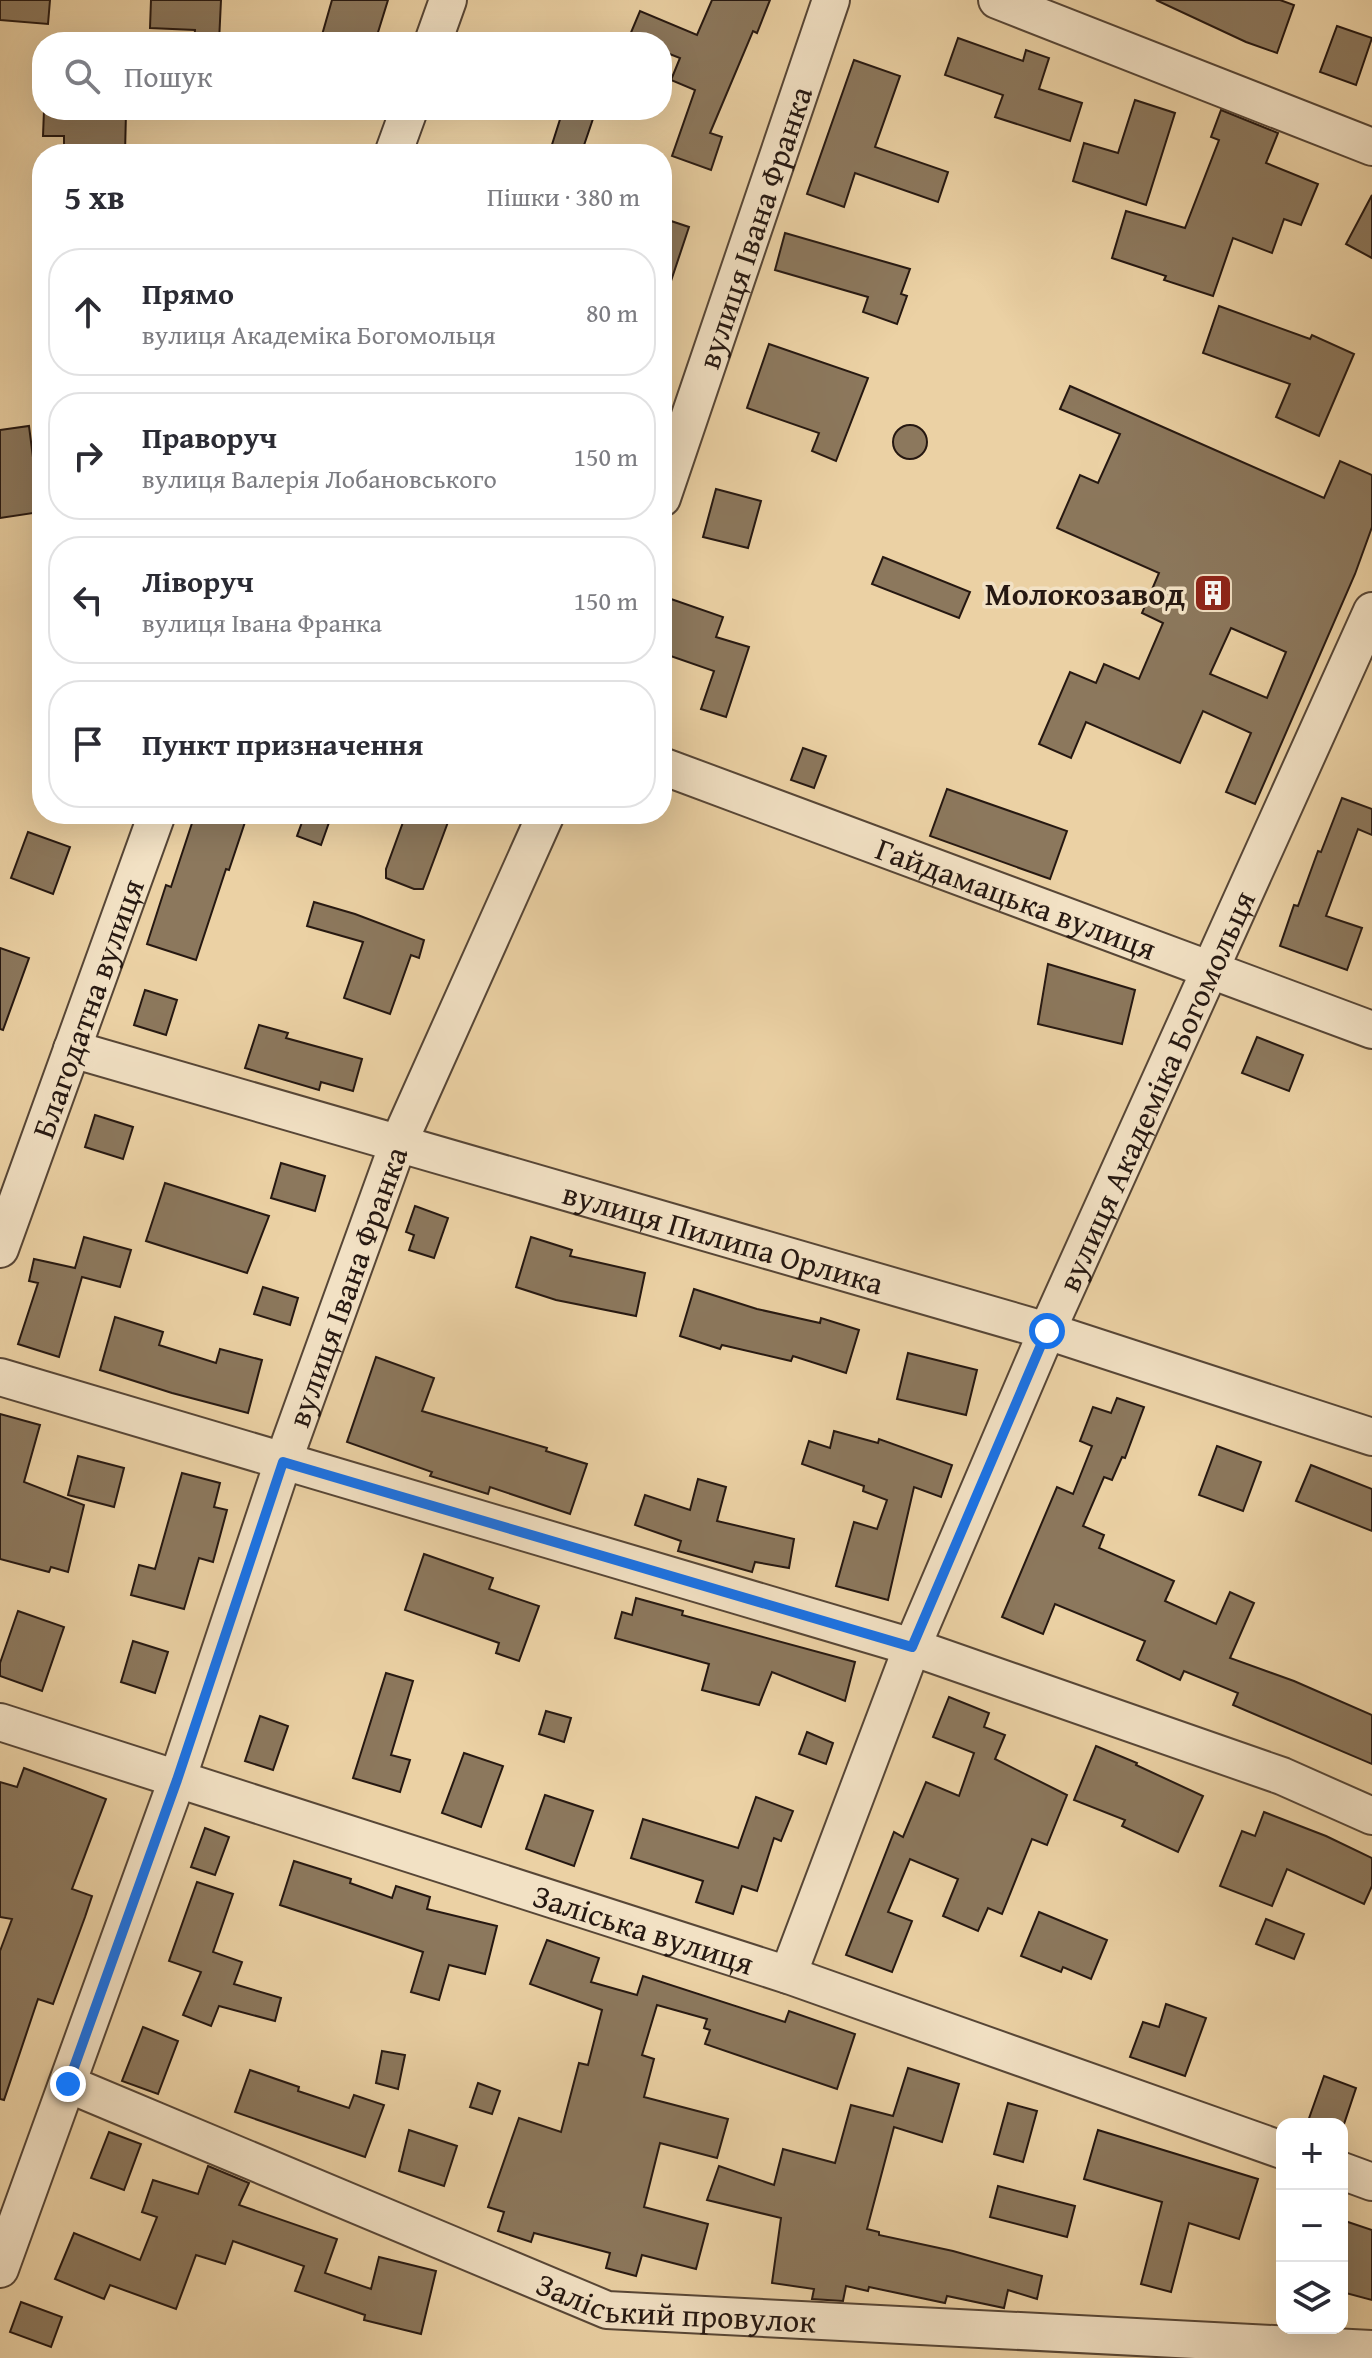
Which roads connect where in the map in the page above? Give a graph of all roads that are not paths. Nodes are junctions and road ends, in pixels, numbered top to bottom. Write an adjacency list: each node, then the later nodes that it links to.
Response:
1 (448, 0): 4 (street)
2 (831, 0): 8 (street, вулиця Івана Франка)
3 (997, 0): 7 (street)
4 (437, 32)
5 (405, 120): 6 (street)
6 (397, 144)
7 (1372, 147)
8 (672, 469)
9 (1371, 614): 13 (street, вулиця Академіка Богомольця)
10 (672, 770): 13 (street, Гайдамацька вулиця)
11 (153, 824): 15 (street, Благодатна вулиця)
12 (542, 824): 16 (street, вулиця Івана Франка)
13 (1209, 970): 14 (street, Гайдамацька вулиця); 18 (street, вулиця Академіка Богомольця)
14 (1372, 1030)
15 (72, 1049): 16 (street, вулиця Пилипа Орлика); 17 (street, Благодатна вулиця)
16 (398, 1144): 18 (street, вулиця Пилипа Орлика); 21 (street, вулиця Івана Франка)
17 (0, 1249)
18 (1047, 1331): 20 (street, вулиця Пилипа Орлика); 22 (street, вулиця Академіка Богомольця)
19 (0, 1377): 21 (street)
20 (1372, 1437)
21 (283, 1462): 22 (street); 24 (street, вулиця Івана Франка)
22 (912, 1647): 25 (street); 26 (street, вулиця Академіка Богомольця)
23 (0, 1722): 24 (street, Заліська вулиця)
24 (177, 1780): 26 (street, Заліська вулиця); 27 (street, вулиця Івана Франка)
25 (1372, 1816)
26 (788, 1975): 28 (street, Заліська вулиця)
27 (68, 2084): 31 (street, вулиця Івана Франка); 32 (street, Заліський провулок)
28 (1276, 2148)
29 (1348, 2173): 30 (street)
30 (1372, 2182)
31 (0, 2269)
32 (1372, 2349)

